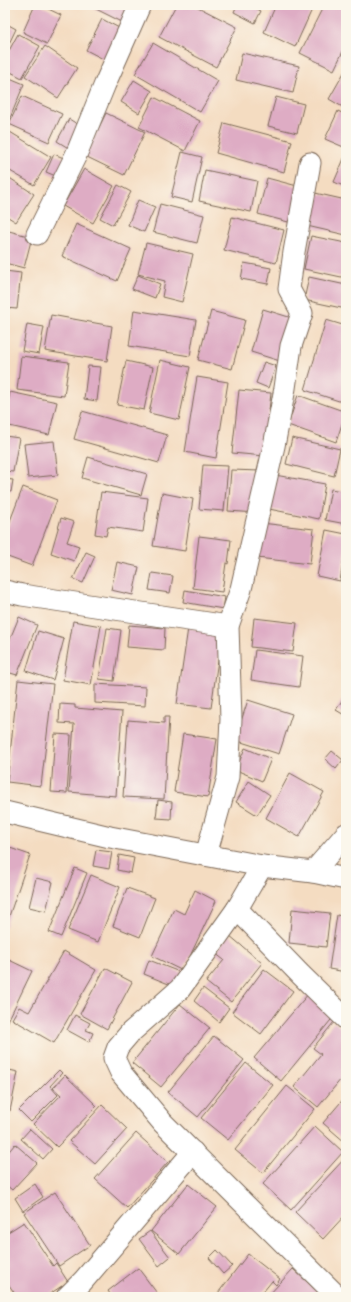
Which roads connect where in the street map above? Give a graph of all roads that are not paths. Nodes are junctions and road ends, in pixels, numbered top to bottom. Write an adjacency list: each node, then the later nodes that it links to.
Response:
1 (140, 5): 3 (street)
2 (310, 163): 5 (street)
3 (37, 234)
4 (5, 591): 5 (street)
5 (228, 626): 8 (street)
6 (5, 812): 8 (street)
7 (346, 834): 10 (street)
8 (206, 855): 9 (street)
9 (262, 866): 10 (street); 12 (street)
10 (313, 872): 11 (street)
11 (346, 879)
12 (238, 909): 13 (street); 14 (street)
13 (346, 1019)
14 (193, 1152): 15 (street); 16 (street)
15 (67, 1297)
16 (338, 1297)

